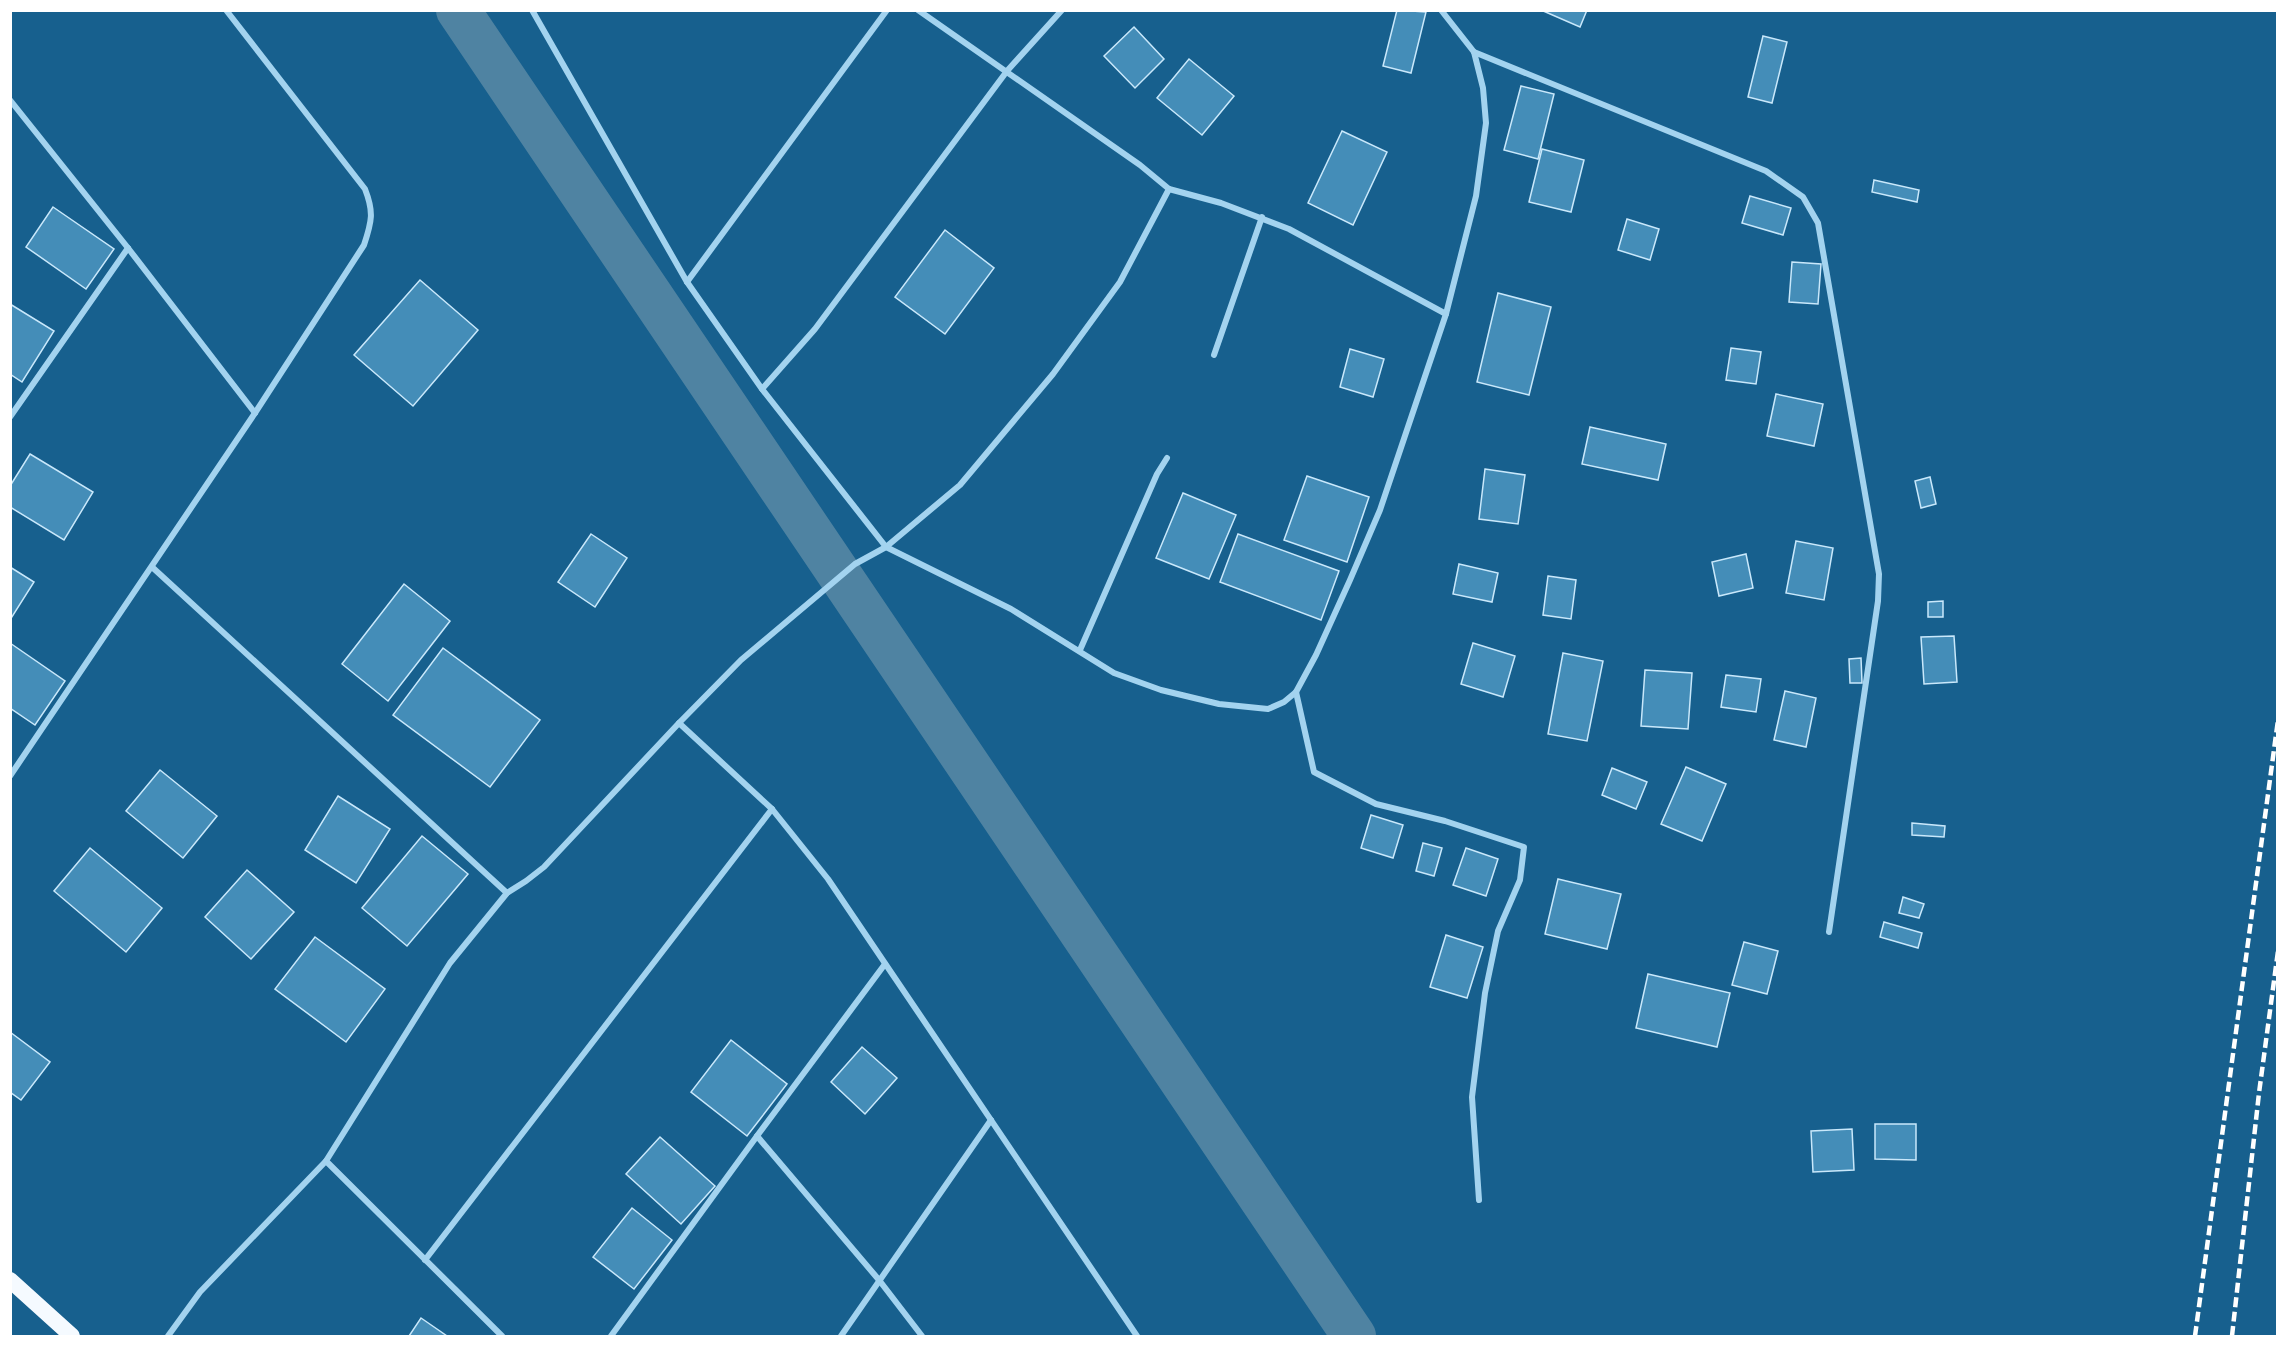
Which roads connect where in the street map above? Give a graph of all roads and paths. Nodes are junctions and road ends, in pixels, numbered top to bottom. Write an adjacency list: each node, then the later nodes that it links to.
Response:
1 (226, 10): 17 (street)
2 (532, 10): 13 (street)
3 (887, 10): 13 (street)
4 (918, 10): 8 (street)
5 (1062, 10): 8 (street)
6 (1441, 10): 7 (street)
7 (1474, 52): 14 (street); 28 (street)
8 (1007, 71): 10 (street); 16 (street)
9 (10, 100): 12 (street)
10 (1169, 189): 11 (street); 20 (street)
11 (1262, 218): 14 (street); 15 (street)
12 (128, 248): 17 (street); 18 (street)
13 (687, 282): 16 (street)
14 (1446, 314): 23 (street)
15 (1214, 355)
16 (762, 389): 20 (street)
17 (255, 413): 21 (street)
18 (10, 417)
19 (1167, 458): 22 (street)
20 (886, 547): 22 (street); 24 (street)
21 (152, 567): 25 (street); 27 (street)
22 (1080, 651): 23 (street)
23 (1296, 692): 33 (street)
24 (679, 723): 26 (street); 27 (street)
25 (10, 776)
26 (772, 809): 29 (street); 34 (street)
27 (507, 893): 32 (street)
28 (1829, 932)
29 (885, 964): 30 (street); 31 (street)
30 (990, 1120): 36 (street); 43 (street)
31 (757, 1136): 36 (street); 40 (street)
32 (326, 1161): 34 (street); 38 (street)
33 (1479, 1200)
34 (425, 1260): 39 (street)
35 (10, 1280): 37 (highway)
36 (879, 1280): 41 (street); 42 (street)
37 (72, 1336)
38 (168, 1336)
39 (502, 1336)
40 (612, 1336)
41 (841, 1336)
42 (922, 1336)
43 (1137, 1336)

